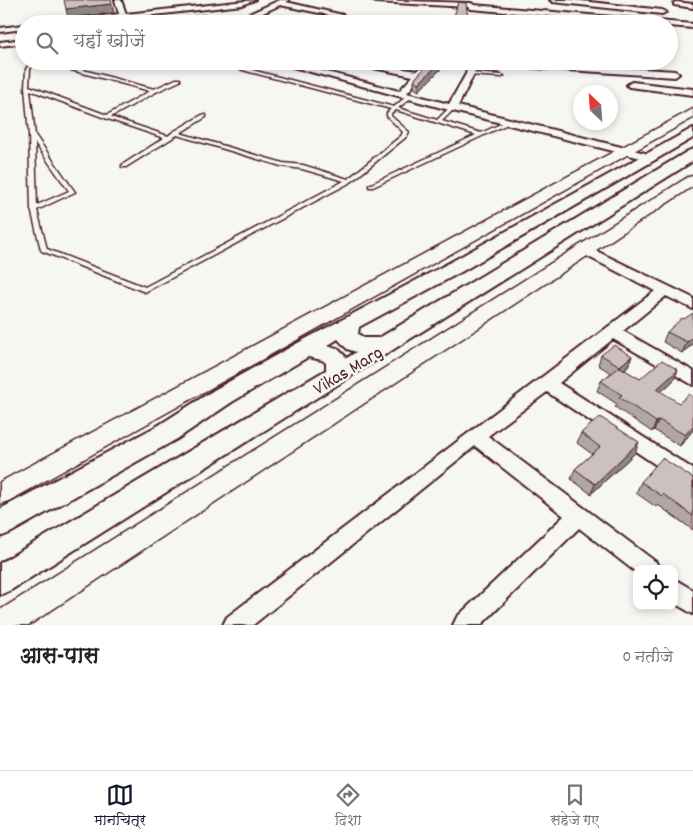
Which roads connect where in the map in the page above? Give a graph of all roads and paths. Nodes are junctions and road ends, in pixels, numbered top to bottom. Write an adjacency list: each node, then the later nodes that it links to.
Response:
1 (118, 0): 12 (street)
2 (252, 0): 13 (street)
3 (286, 0): 6 (street)
4 (376, 0): 7 (street)
5 (553, 0): 8 (street)
6 (278, 3): 14 (street); 15 (street)
7 (471, 4): 16 (street); 17 (street)
8 (627, 4): 11 (street)
9 (676, 4): 10 (street)
10 (693, 6)
11 (662, 12)
12 (123, 15)
13 (132, 15)
14 (250, 15)
15 (340, 15)
16 (472, 15)
17 (576, 15)
18 (678, 25): 19 (street)
19 (693, 26)
20 (15, 28): 21 (street)
21 (0, 30)
22 (15, 42): 23 (street)
23 (0, 44)
24 (28, 70): 38 (lane)
25 (77, 70): 39 (lane)
26 (248, 70): 42 (lane)
27 (352, 70): 31 (street)
28 (422, 70): 32 (street)
29 (471, 70): 33 (street)
30 (620, 70): 34 (street)
31 (369, 72): 32 (street); 41 (street)
32 (419, 74): 41 (street)
33 (470, 74): 35 (lane); 43 (street)
34 (674, 74)
35 (502, 76)
36 (178, 80): 39 (lane)
37 (632, 85): 40 (street)
38 (27, 87): 46 (lane); 51 (lane)
39 (154, 91): 46 (lane)
40 (693, 92)
41 (406, 95): 42 (lane); 43 (street)
42 (394, 108): 47 (lane); 59 (lane)
43 (452, 108): 47 (lane); 48 (street)
44 (693, 113): 54 (street)
45 (204, 116): 50 (lane)
46 (107, 117): 53 (lane)
47 (438, 122): 52 (lane)
48 (509, 122): 52 (lane); 54 (street)
49 (693, 132): 56 (main road, Vikas Marg)
50 (175, 134): 53 (lane); 59 (lane)
51 (32, 135): 61 (lane); 61 (lane)
52 (481, 135): 60 (lane)
53 (168, 138): 57 (lane)
54 (625, 151): 56 (street); 74 (street)
55 (693, 154): 67 (main road, Vikas Marg)
56 (649, 157): 65 (main road, Vikas Marg)
57 (124, 166)
58 (693, 180): 62 (street)
59 (349, 181): 61 (lane)
60 (371, 186)
61 (34, 209)
62 (584, 249): 63 (street); 81 (street)
63 (665, 290): 64 (street); 66 (street)
64 (693, 304)
65 (348, 324): 67 (main road); 68 (main road, Vikas Marg)
66 (612, 332): 70 (street); 71 (street)
67 (385, 345): 69 (main road, Vikas Marg)
68 (304, 349): 69 (main road); 76 (main road, Vikas Marg)
69 (338, 374): 78 (main road, Vikas Marg)
70 (693, 379)
71 (547, 383): 72 (street); 73 (street)
72 (475, 436): 75 (street); 82 (street)
73 (693, 480)
74 (0, 494)
75 (578, 515): 77 (street); 83 (street)
76 (0, 524)
77 (643, 565)
78 (0, 580)
79 (678, 592): 80 (street)
80 (693, 603)
81 (3, 625)
82 (235, 625)
83 (466, 625)

